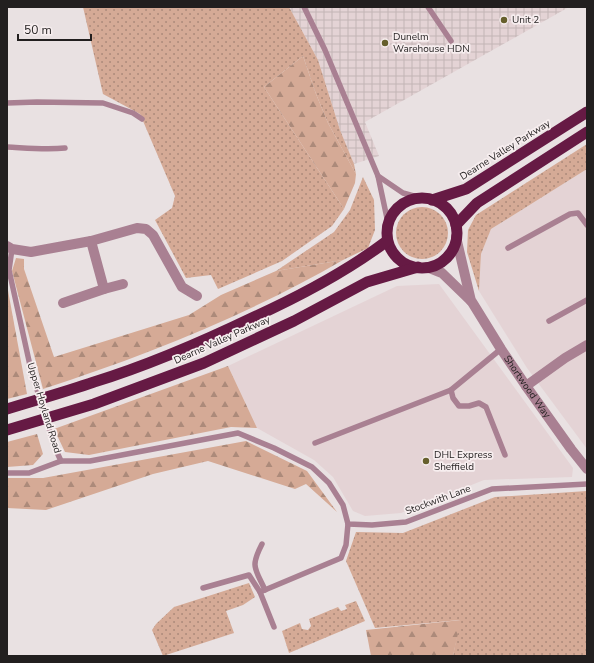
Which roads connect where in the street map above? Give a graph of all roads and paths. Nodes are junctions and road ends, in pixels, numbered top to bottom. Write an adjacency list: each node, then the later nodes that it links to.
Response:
1 (304, 7): 10 (lane)
2 (428, 7): 3 (lane)
3 (451, 42)
4 (7, 103): 6 (lane)
5 (587, 112): 11 (highway, Dearne Valley Parkway)
6 (142, 119)
7 (587, 132): 13 (highway)
8 (7, 147): 9 (lane)
9 (65, 148)
10 (378, 176): 11 (lane); 12 (lane)
11 (426, 199): 12 (highway); 13 (highway)
12 (388, 223): 17 (highway)
13 (456, 225): 15 (highway)
14 (587, 225): 19 (lane)
15 (456, 237): 20 (highway); 25 (street, Shortwood Way)
16 (92, 241): 18 (street, Upper Hoyland Road); 22 (street); 23 (street, Upper Hoyland Road)
17 (388, 241): 20 (highway); 32 (highway, Dearne Valley Parkway)
18 (10, 248): 36 (lane, Upper Hoyland Road, bridge)
19 (508, 248)
20 (423, 267): 25 (street, Shortwood Way); 33 (highway, Dearne Valley Parkway)
21 (123, 284): 22 (street)
22 (104, 289): 26 (street)
23 (197, 296)
24 (587, 300): 27 (lane)
25 (472, 302): 29 (street, Shortwood Way)
26 (63, 303)
27 (549, 321)
28 (587, 345): 30 (street)
29 (501, 349): 30 (street, Shortwood Way); 31 (lane)
30 (526, 386): 37 (street, Shortwood Way)
31 (451, 390): 34 (lane); 35 (lane)
32 (7, 409)
33 (7, 430)
34 (315, 443)
35 (505, 455)
36 (61, 461): 38 (lane); 40 (lane, Upper Hoyland Road)
37 (587, 469)
38 (7, 474)
39 (587, 484): 40 (lane, Stockwith Lane)
40 (348, 524): 43 (lane)
41 (262, 544): 43 (lane)
42 (203, 588): 43 (lane)
43 (262, 591): 44 (lane)
44 (274, 627)

